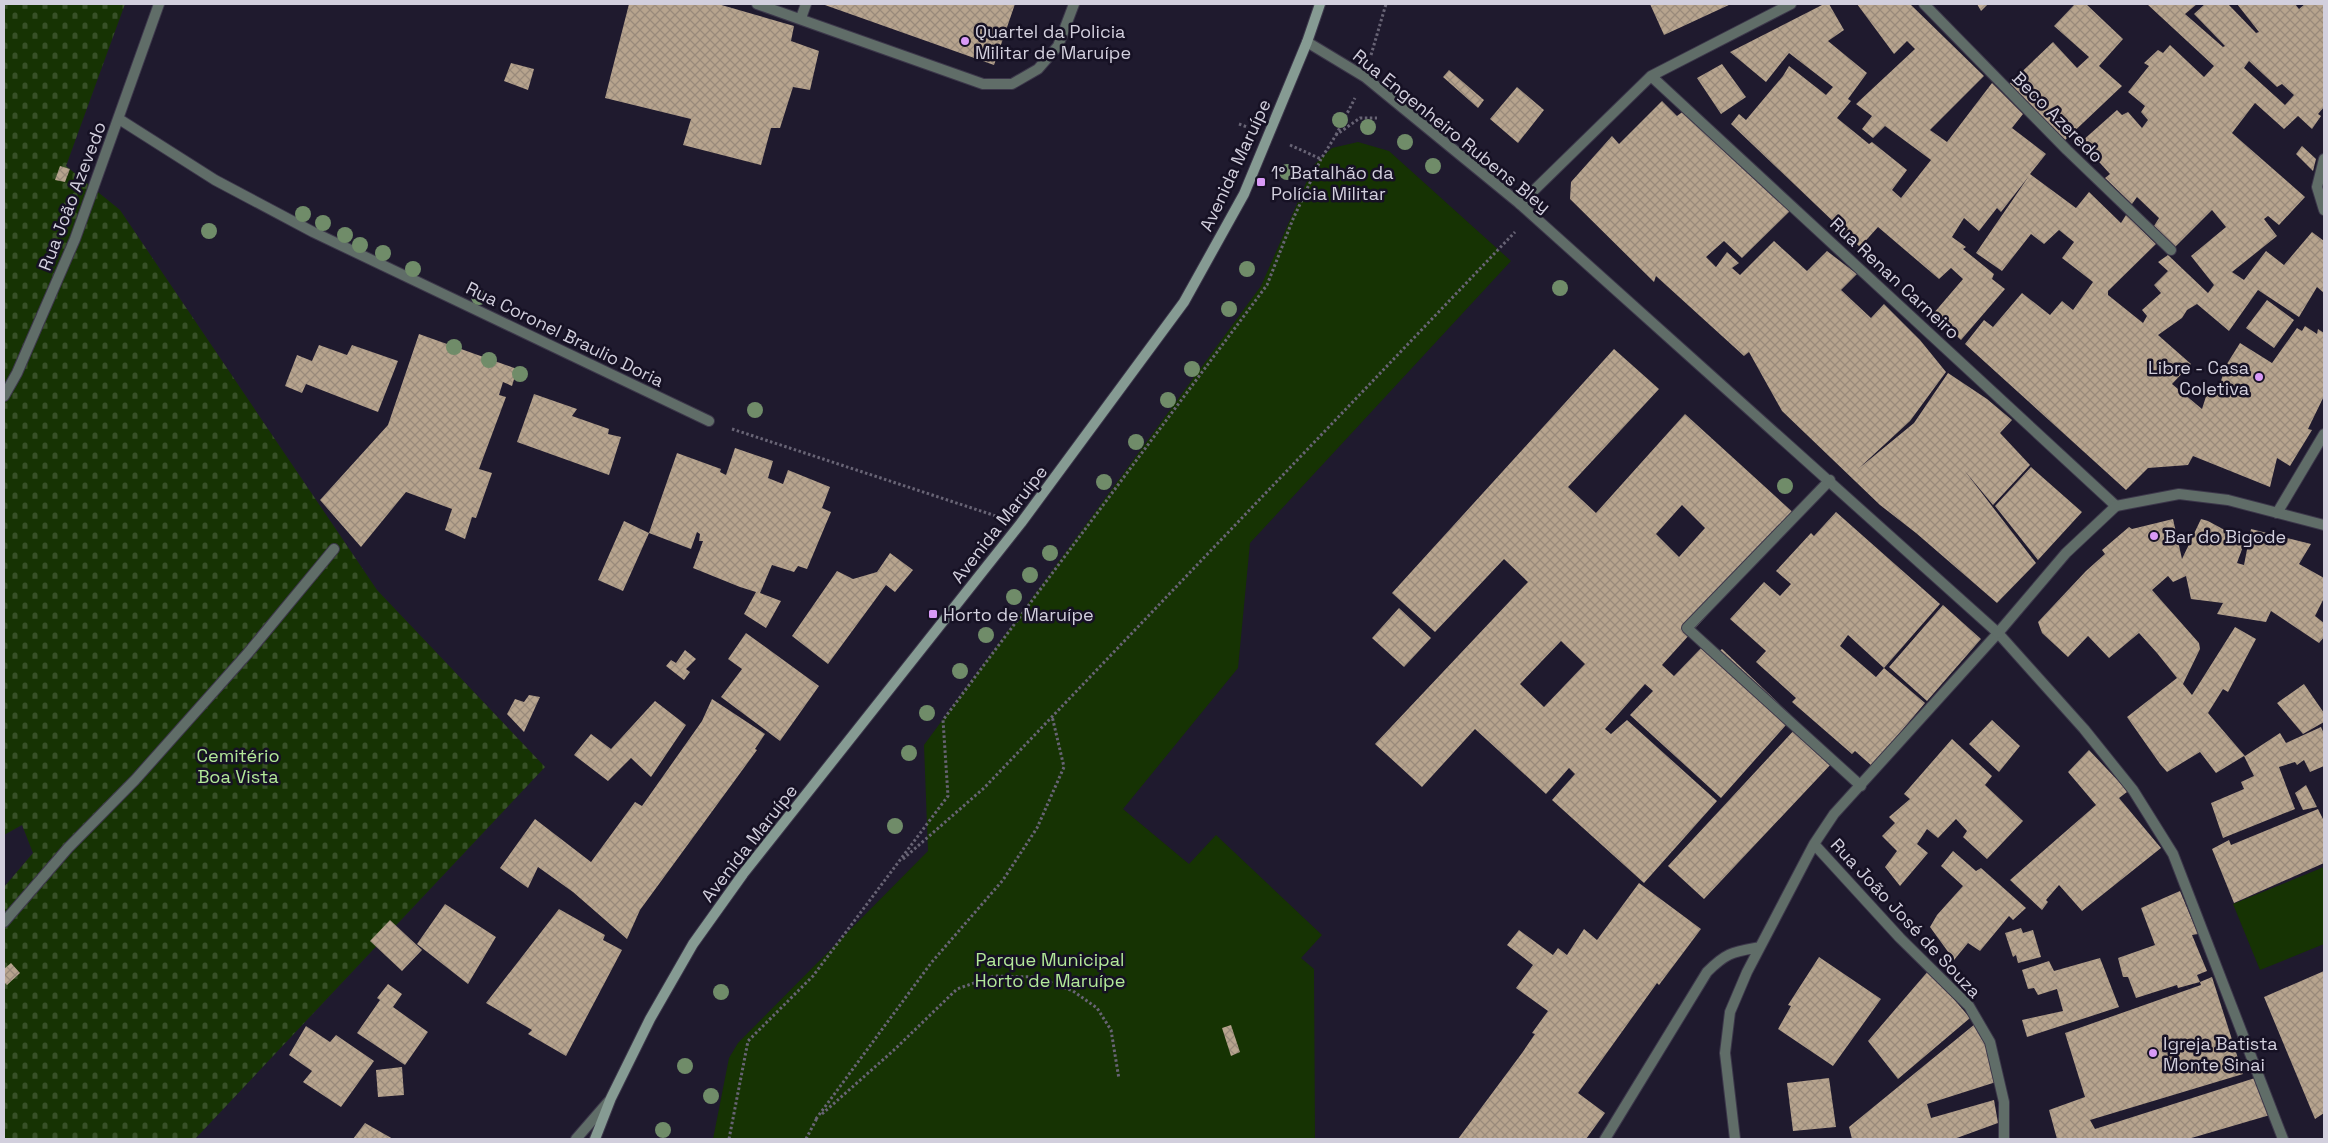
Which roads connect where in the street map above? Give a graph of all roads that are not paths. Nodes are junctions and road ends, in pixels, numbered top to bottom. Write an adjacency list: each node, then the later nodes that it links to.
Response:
1 (159, 4): 11 (street, Rua João Azevedo)
2 (757, 4): 8 (street)
3 (806, 4): 8 (street)
4 (1074, 4): 8 (street)
5 (1320, 4): 9 (main road, Avenida Maruípe)
6 (1791, 4): 10 (street)
7 (1924, 4): 15 (street, Beco Azeredo)
8 (801, 18)
9 (1307, 42): 13 (street, Rua Engenheiro Rubens Bley); 29 (main road, Avenida Maruípe)
10 (1651, 76): 13 (street); 20 (street, Rua Renan Carneiro)
11 (119, 119): 16 (street, Rua João Azevedo); 17 (street, Rua Coronel Braulio Doria)
12 (2324, 159): 14 (street)
13 (1520, 204): 19 (street, Rua Engenheiro Rubens Bley)
14 (2324, 210)
15 (2171, 250)
16 (4, 396)
17 (709, 421)
18 (2324, 434): 21 (street)
19 (1830, 480): 24 (street); 25 (street)
20 (2116, 506): 21 (street); 24 (street, Rua João José de Souza)
21 (2277, 513): 22 (street)
22 (2324, 524)
23 (334, 549): 27 (street)
24 (1998, 633): 25 (street, Rua João José de Souza); 35 (street)
25 (1861, 786): 26 (street, Rua João José de Souza)
26 (1814, 844): 28 (street); 34 (street, Rua João José de Souza)
27 (4, 922)
28 (1760, 947): 32 (street); 33 (street)
29 (611, 1098): 30 (street); 31 (main road, Avenida Maruípe)
30 (576, 1139)
31 (595, 1139)
32 (1605, 1139)
33 (1735, 1139)
34 (2004, 1139)
35 (2283, 1139)

